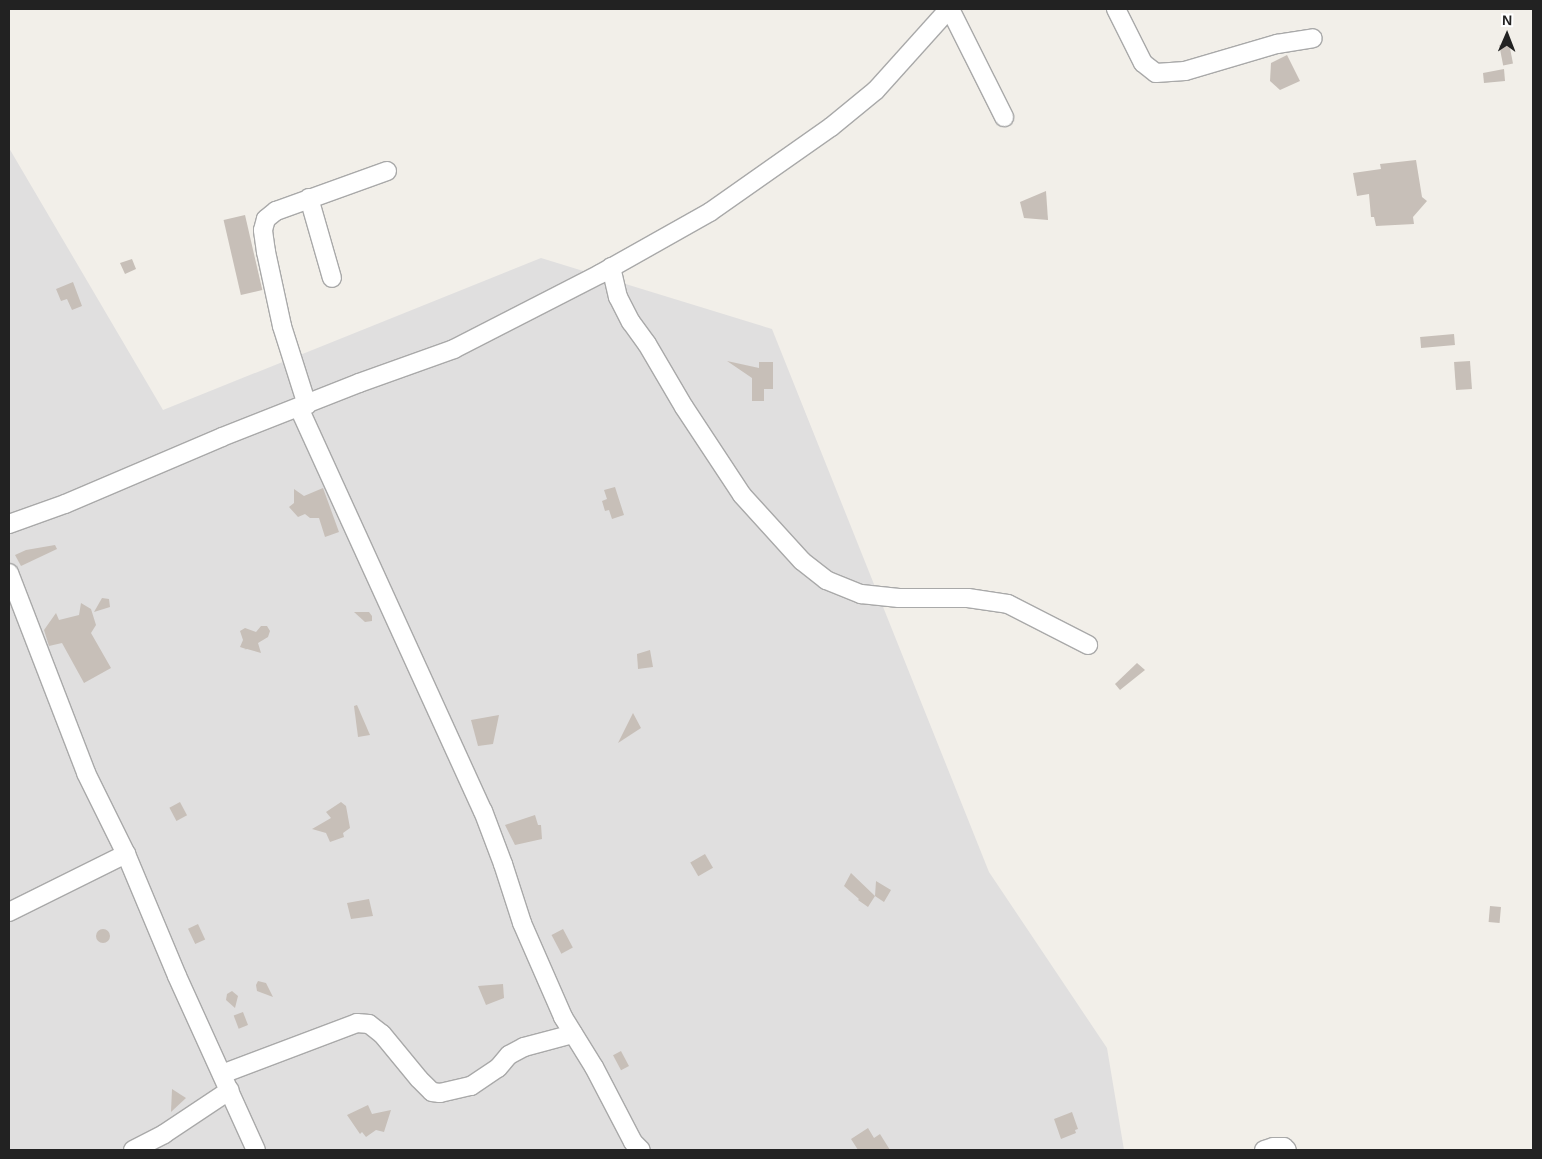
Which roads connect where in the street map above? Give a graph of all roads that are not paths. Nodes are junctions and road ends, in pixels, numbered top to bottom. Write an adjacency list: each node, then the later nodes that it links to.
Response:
1 (950, 9): 4 (street); 7 (street)
2 (1116, 9): 3 (street)
3 (1313, 38)
4 (1004, 117)
5 (387, 171): 6 (street)
6 (309, 198): 8 (street); 9 (street)
7 (611, 267): 9 (street); 12 (street)
8 (332, 278)
9 (303, 407): 10 (street); 15 (street)
10 (9, 524)
11 (9, 573): 13 (street)
12 (1088, 645)
13 (126, 854): 14 (street); 16 (street)
14 (9, 912)
15 (574, 1034): 16 (street); 19 (street)
16 (226, 1082): 17 (street); 18 (street)
17 (133, 1150)
18 (256, 1150)
19 (641, 1150)
20 (1264, 1150): 21 (street)
21 (1287, 1150)

